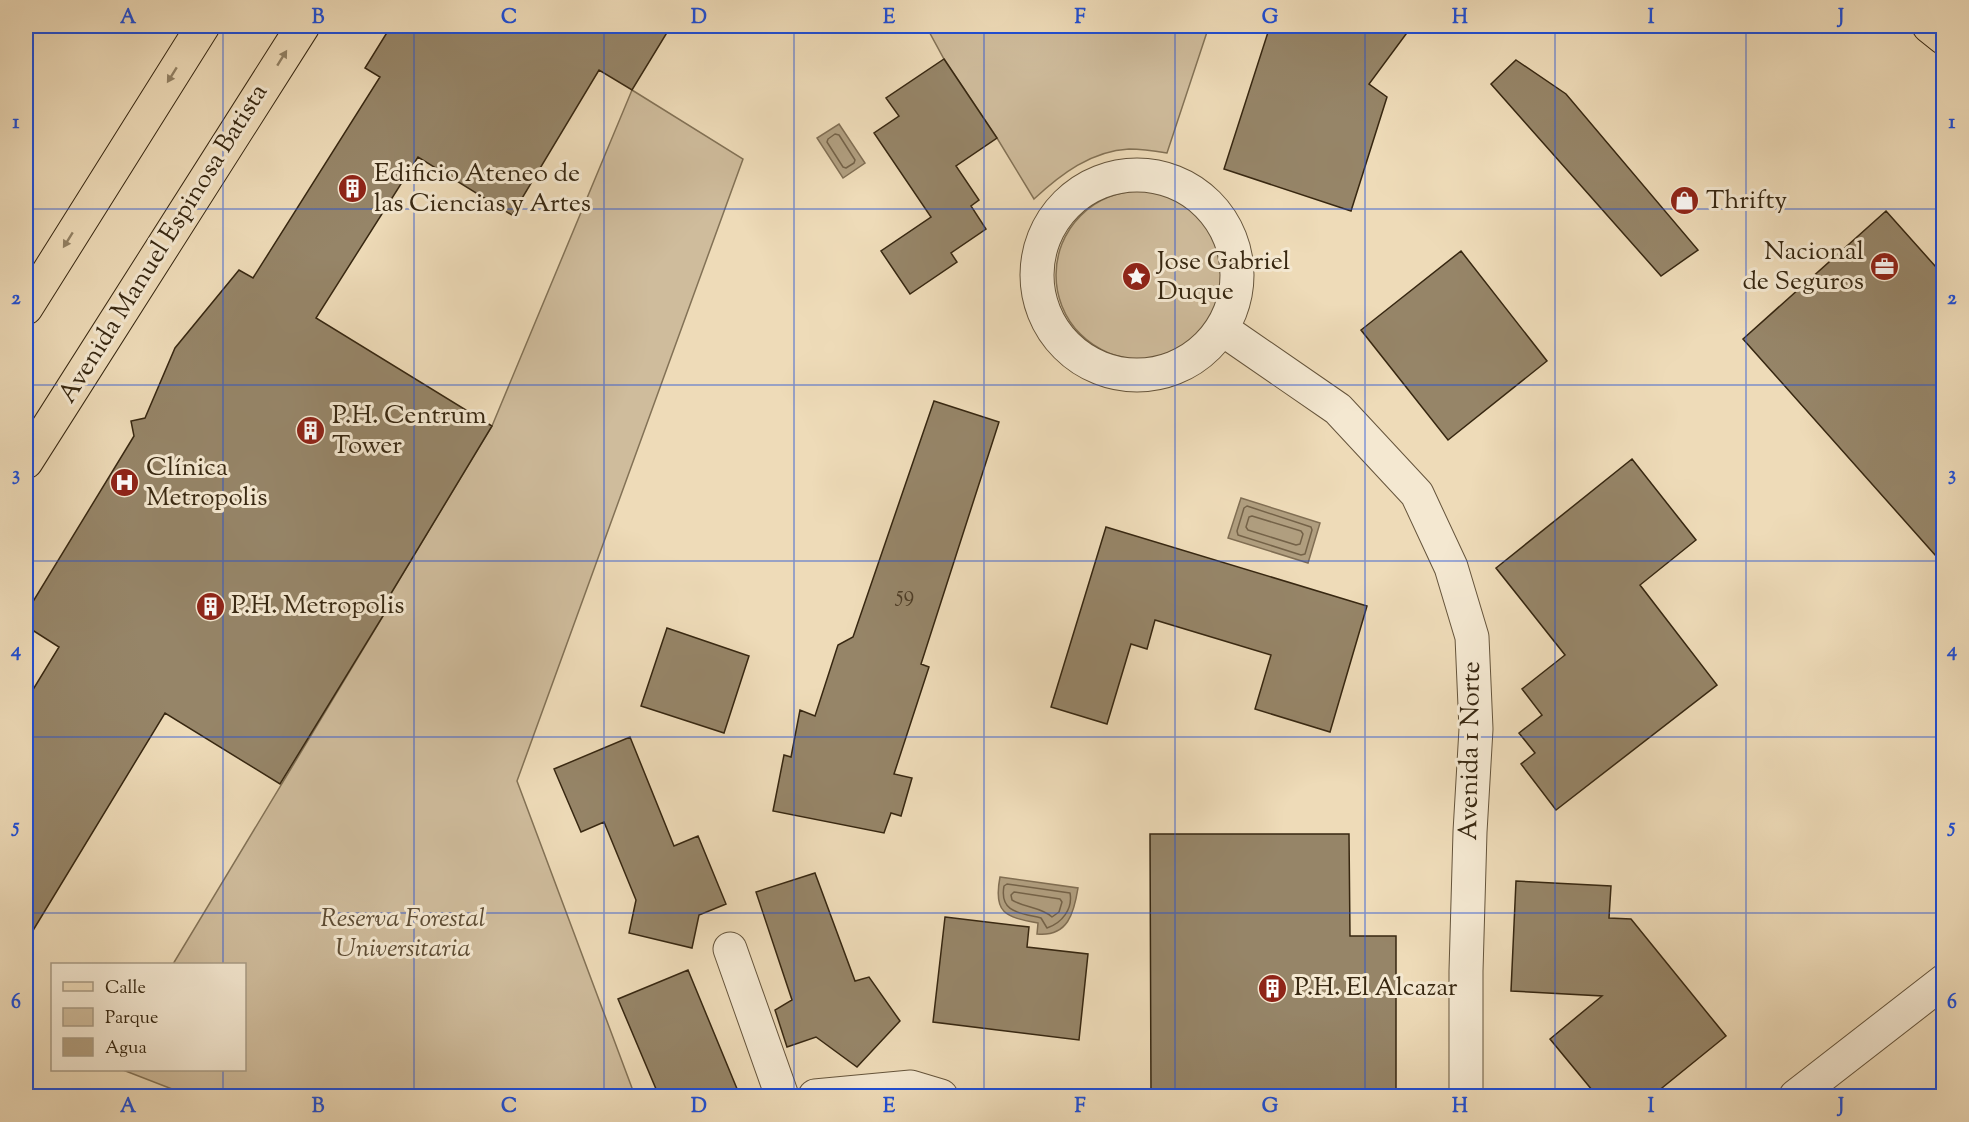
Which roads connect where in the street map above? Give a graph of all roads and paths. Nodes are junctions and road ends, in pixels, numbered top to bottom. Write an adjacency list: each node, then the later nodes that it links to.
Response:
1 (203, 26): 5 (main road, one-way to 5)
2 (303, 26): 7 (main road, Avenida Manuel Espinosa Batista, one-way to 2)
3 (1929, 26): 4 (main road)
4 (1944, 38)
5 (26, 308)
6 (1222, 329): 6 (street); 13 (street, Avenida 1 Norte)
7 (26, 462)
8 (730, 949): 10 (street)
9 (1944, 981): 14 (street)
10 (782, 1096)
11 (815, 1096): 12 (street)
12 (941, 1096)
13 (1466, 1096)
14 (1796, 1096)

